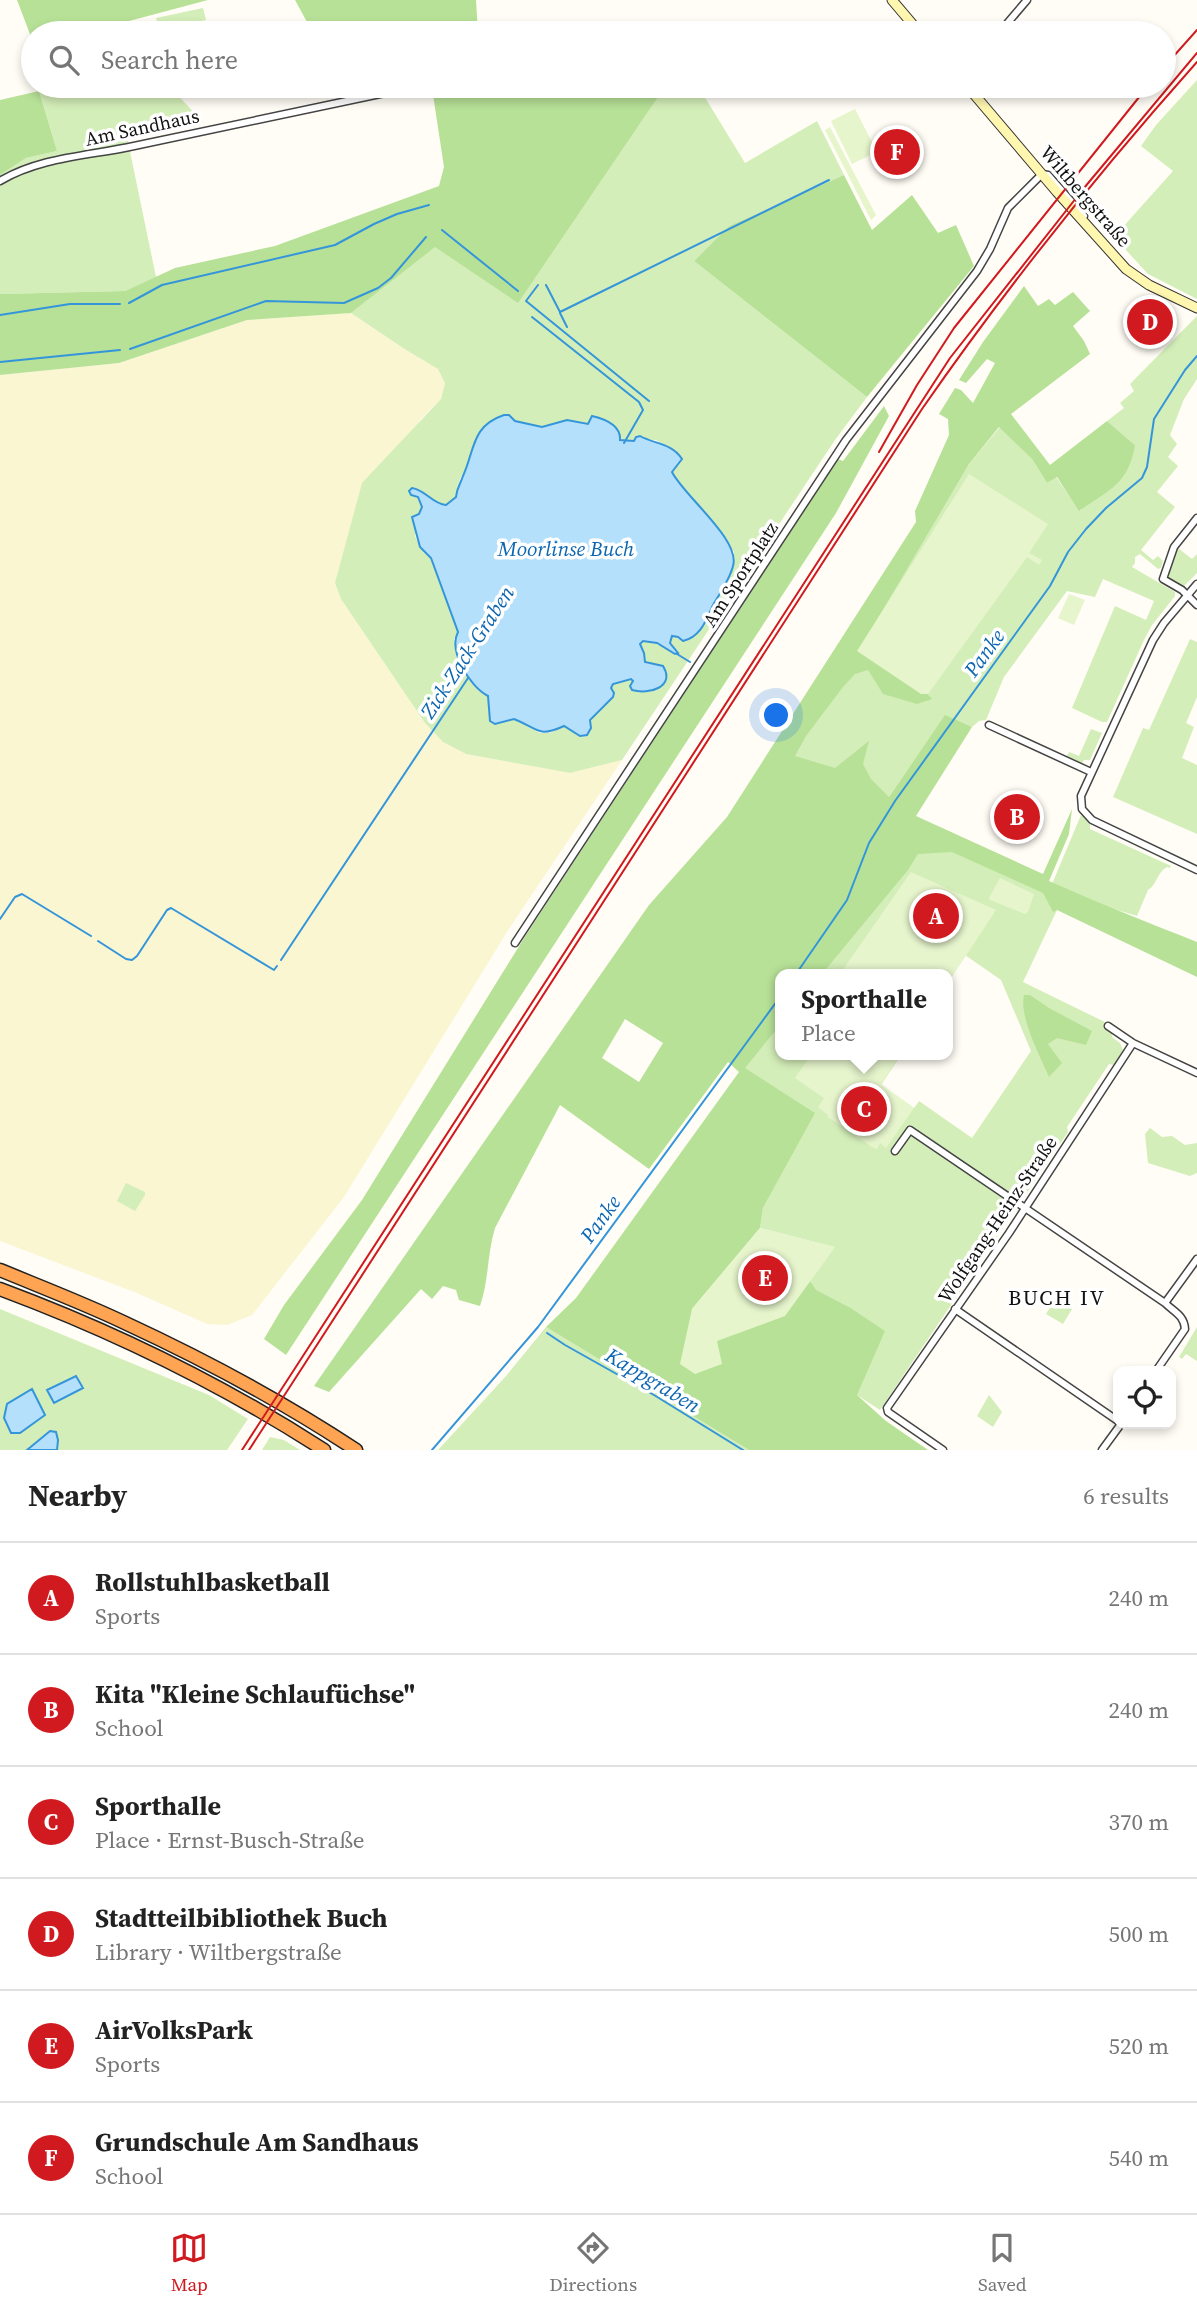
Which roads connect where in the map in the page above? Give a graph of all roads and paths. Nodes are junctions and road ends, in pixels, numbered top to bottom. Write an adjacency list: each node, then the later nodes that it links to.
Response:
1 (892, 0): 3 (main road)
2 (1027, 0): 4 (street)
3 (909, 21)
4 (1009, 21)
5 (362, 98): 8 (street, Am Sandhaus)
6 (977, 98): 7 (main road, Wiltbergstraße)
7 (1042, 174): 9 (main road, Wiltbergstraße); 17 (street, Am Sportplatz)
8 (0, 181)
9 (1197, 308)
10 (1197, 518): 12 (street)
11 (1197, 584): 12 (street)
12 (1186, 596): 13 (street); 15 (street)
13 (1197, 605)
14 (989, 725): 15 (street)
15 (1091, 772): 16 (street)
16 (1197, 870)
17 (515, 943)
18 (1108, 1026): 19 (street)
19 (1133, 1043): 20 (street); 22 (street, Wolfgang-Heinz-Straße)
20 (1197, 1073)
21 (895, 1151): 22 (street)
22 (1024, 1209): 26 (street); 27 (street, Wolfgang-Heinz-Straße)
23 (1197, 1259): 26 (street)
24 (0, 1270): 32 (highway)
25 (0, 1290): 31 (highway)
26 (1165, 1303): 28 (street)
27 (956, 1309): 29 (street); 33 (street, Wolfgang-Heinz-Straße)
28 (1159, 1366)
29 (1113, 1418)
30 (1115, 1429): 34 (street)
31 (324, 1450)
32 (356, 1450)
33 (943, 1450)
34 (1102, 1450)

